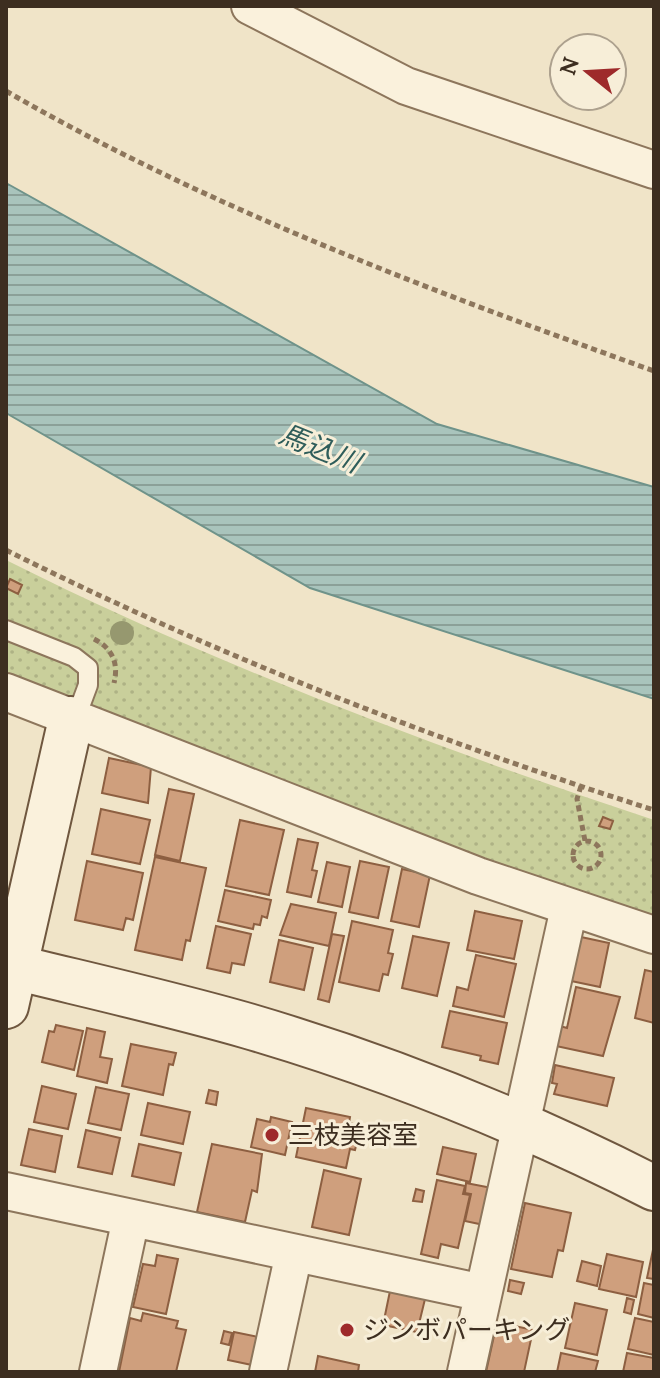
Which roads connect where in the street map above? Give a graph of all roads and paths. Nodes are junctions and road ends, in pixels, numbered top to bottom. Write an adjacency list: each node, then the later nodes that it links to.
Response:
1 (250, 6): 3 (street)
2 (6, 91): 4 (path)
3 (654, 170)
4 (654, 371)
5 (6, 550): 9 (path)
6 (6, 630): 8 (lane)
7 (6, 692): 8 (street)
8 (73, 719): 12 (street); 14 (street)
9 (581, 786): 10 (path); 11 (path)
10 (654, 810)
11 (585, 841): 11 (path)
12 (569, 908): 13 (street); 15 (street)
13 (654, 935)
14 (9, 979): 15 (street)
15 (519, 1124): 16 (street); 20 (street)
16 (654, 1188)
17 (6, 1191): 18 (street)
18 (131, 1218): 19 (street); 21 (street)
19 (294, 1253): 20 (street); 22 (street)
20 (483, 1293): 23 (street)
21 (98, 1372)
22 (268, 1372)
23 (466, 1372)

